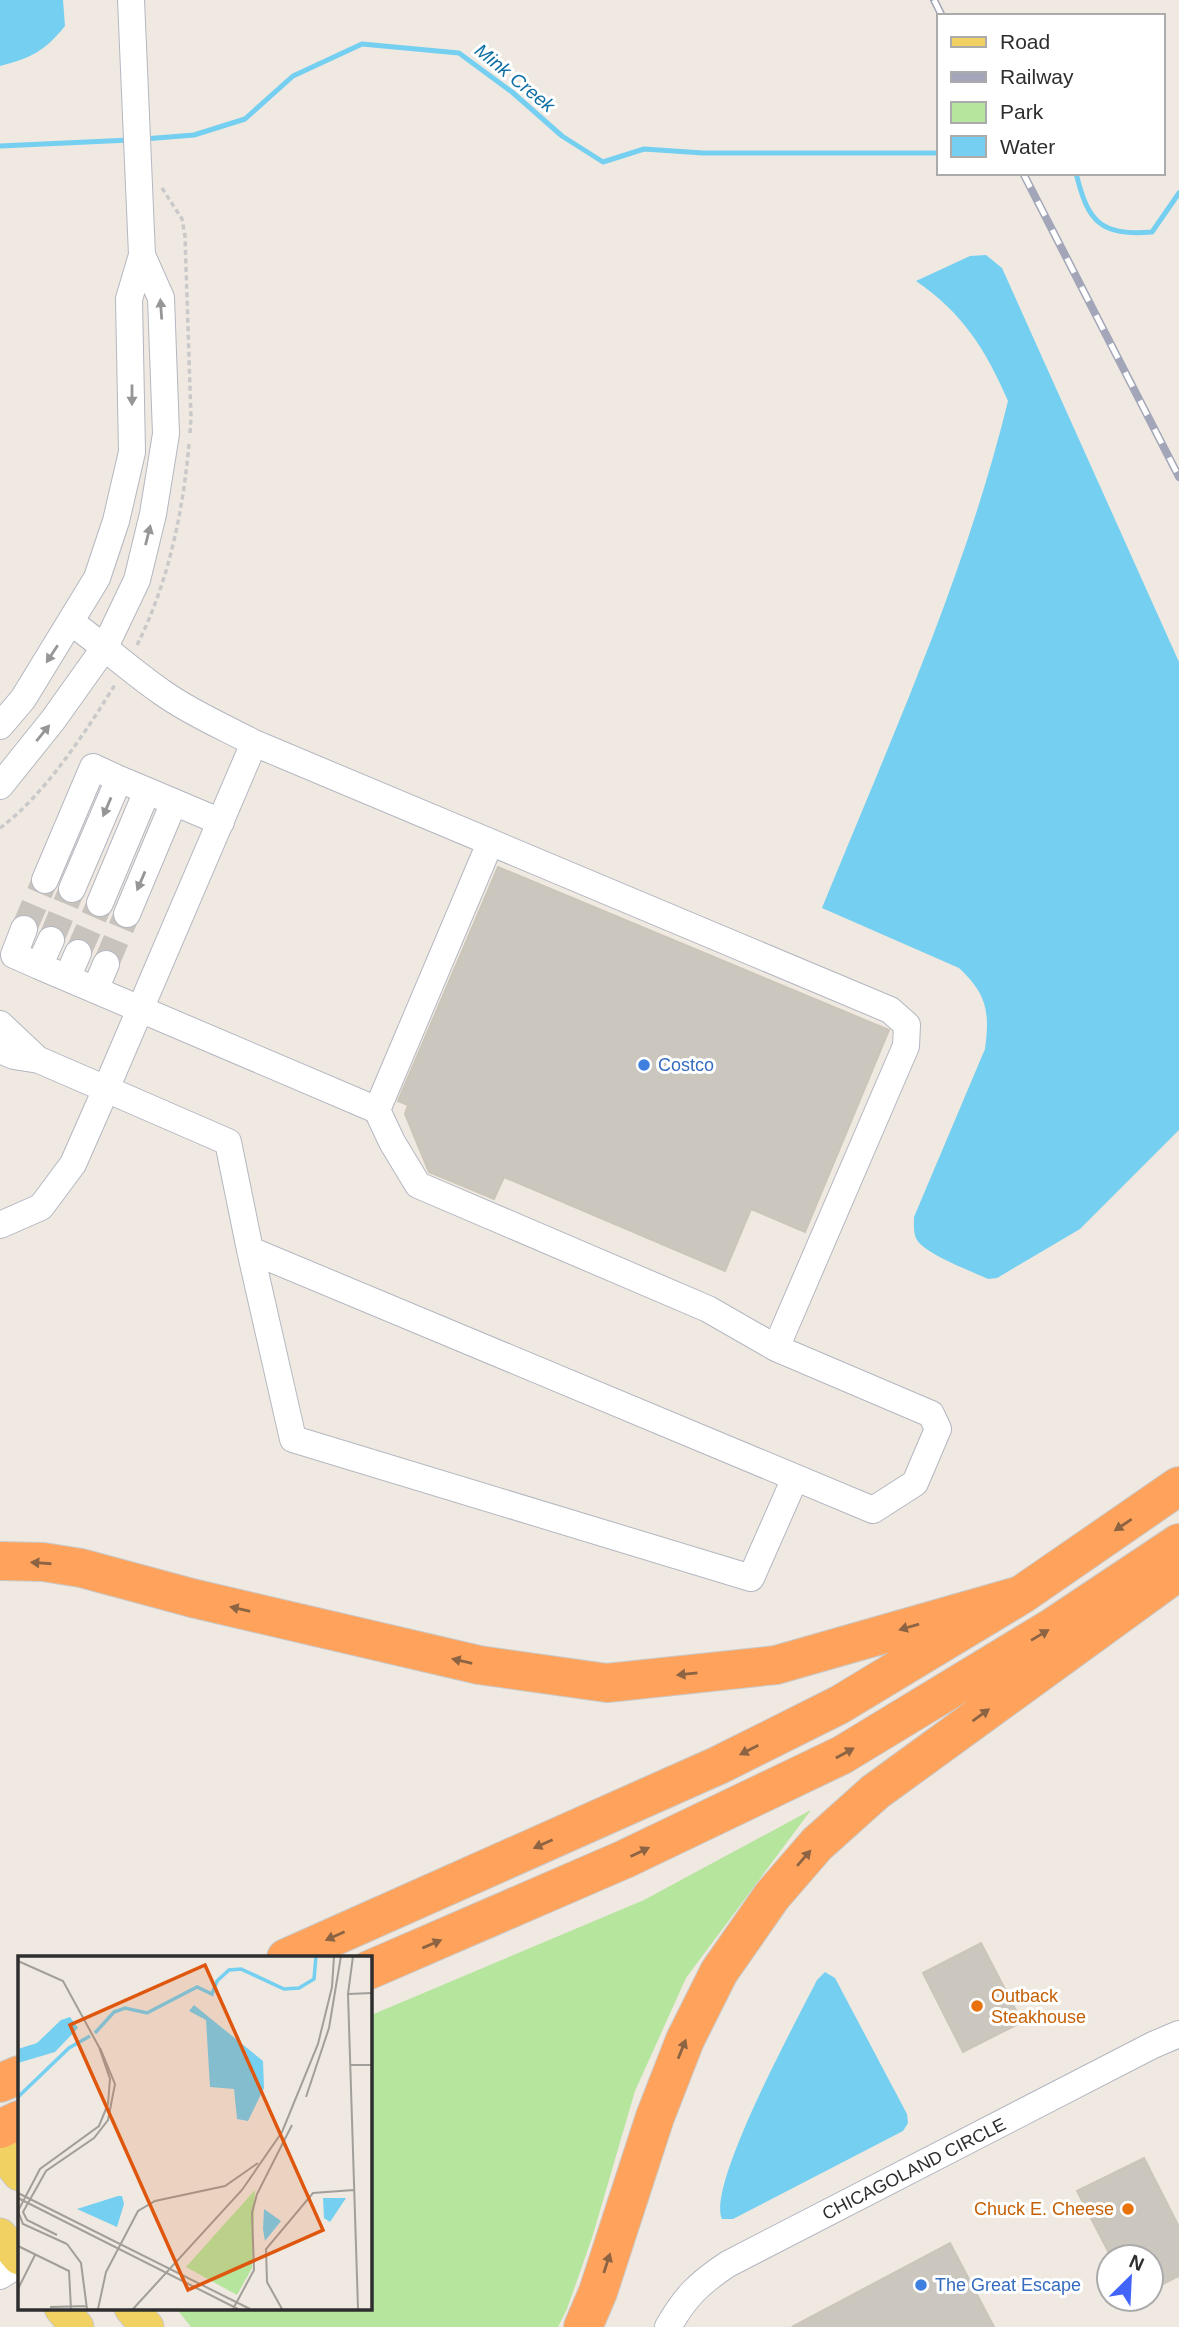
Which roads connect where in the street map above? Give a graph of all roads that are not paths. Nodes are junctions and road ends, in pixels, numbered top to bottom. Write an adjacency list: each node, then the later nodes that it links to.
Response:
1 (131, 0): 2 (street)
2 (142, 255): 3 (street, one-way to 3); 4 (street, one-way to 2)
3 (72, 623): 4 (street); 5 (street, one-way to 5)
4 (105, 647): 6 (street); 8 (street, one-way to 4)
5 (0, 726)
6 (254, 743): 11 (street); 12 (street)
7 (119, 779): 9 (street); 13 (street); 14 (street, one-way to 14)
8 (0, 786)
9 (147, 791): 10 (street); 15 (street)
10 (174, 802): 11 (street); 16 (street, one-way to 16)
11 (221, 822): 24 (street)
12 (490, 843): 29 (street); 32 (street)
13 (45, 880)
14 (72, 889)
15 (100, 903)
16 (127, 914)
17 (24, 929): 21 (street)
18 (51, 940): 21 (street)
19 (78, 953): 22 (street)
20 (106, 964): 23 (street)
21 (39, 966): 22 (street)
22 (67, 978): 23 (street)
23 (95, 990): 24 (street)
24 (141, 1010): 28 (street); 29 (street)
25 (0, 1024): 27 (street)
26 (0, 1050): 27 (street)
27 (39, 1060): 28 (street)
28 (106, 1088): 30 (street); 31 (street)
29 (377, 1110): 32 (street)
30 (0, 1225)
31 (250, 1250): 33 (street); 33 (street)
32 (776, 1348): 33 (street)
33 (795, 1478)
34 (1179, 1486): 38 (highway, one-way to 38)
35 (1179, 1544): 40 (highway, one-way to 35)
36 (0, 1561): 38 (highway, one-way to 36)
37 (1179, 1571): 56 (highway, one-way to 37)
38 (1021, 1595): 39 (highway, one-way to 39)
39 (290, 1956)
40 (371, 1969)
41 (1179, 2035): 57 (street, CHICAGOLAND CIRCLE)
42 (18, 2075): 43 (highway)
43 (0, 2083)
44 (18, 2120): 45 (highway)
45 (0, 2129)
46 (0, 2150): 47 (main road)
47 (18, 2173)
48 (0, 2235): 49 (main road)
49 (18, 2257)
50 (18, 2265): 51 (street)
51 (0, 2276)
52 (63, 2310): 54 (main road)
53 (133, 2310): 55 (main road)
54 (77, 2327)
55 (147, 2327)
56 (583, 2327)
57 (668, 2327)

